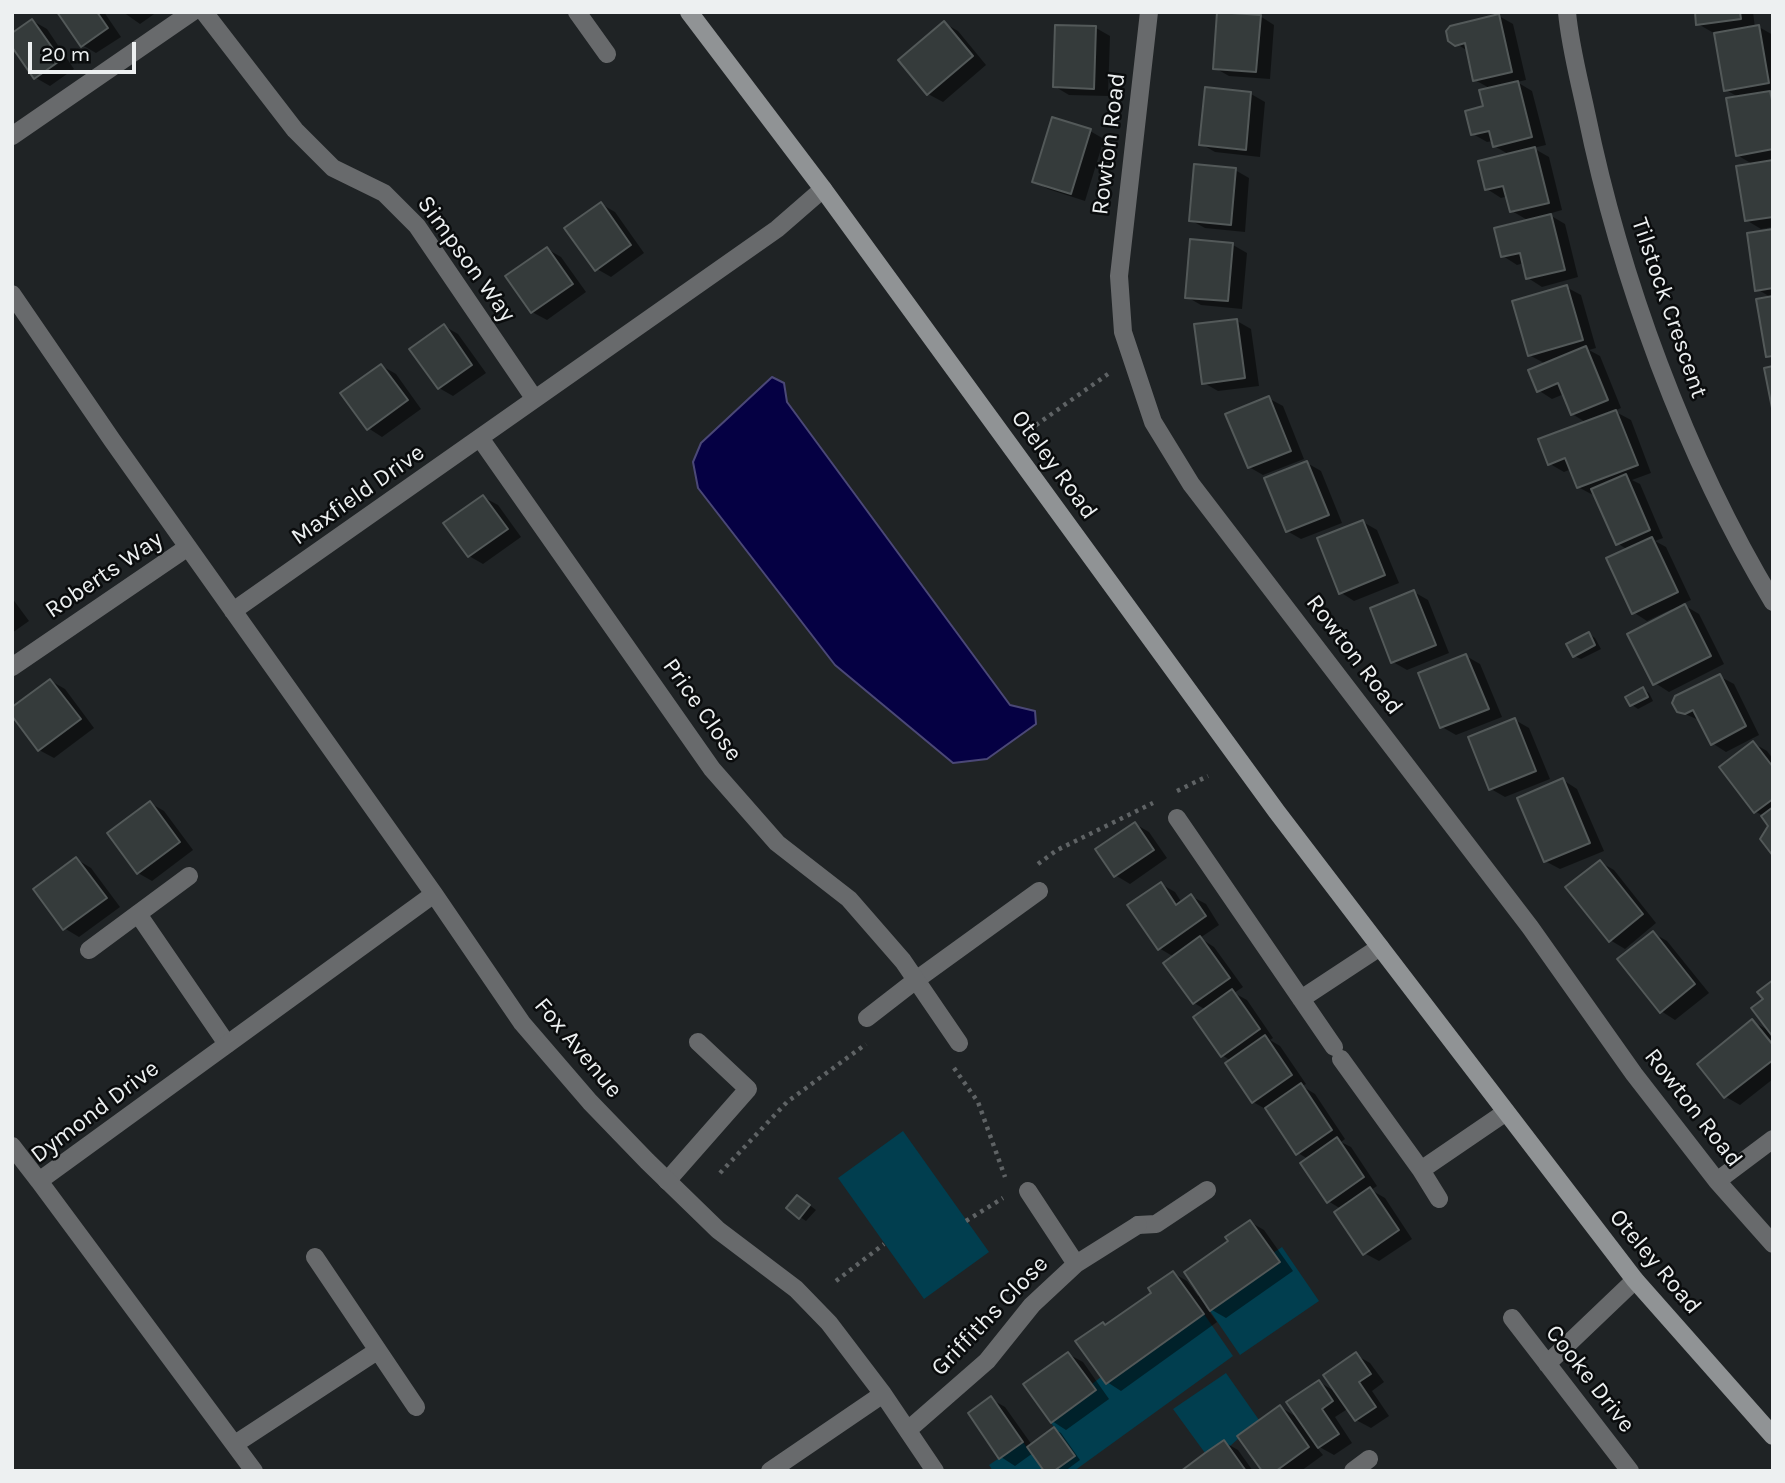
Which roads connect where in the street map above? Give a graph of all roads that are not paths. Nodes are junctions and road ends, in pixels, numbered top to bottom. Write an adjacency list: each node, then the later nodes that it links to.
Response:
1 (192, 12): 8 (street)
2 (204, 12): 11 (street, Simpson Way)
3 (577, 12): 7 (street)
4 (689, 12): 9 (main road, Oteley Road)
5 (1149, 12): 36 (street, Rowton Road)
6 (1567, 12): 14 (street, Tilstock Crescent)
7 (607, 54)
8 (12, 136)
9 (823, 189): 11 (street, Maxfield Drive); 22 (main road, Oteley Road)
10 (12, 294): 13 (street)
11 (534, 398): 12 (street, Maxfield Drive)
12 (480, 438): 15 (street, Maxfield Drive); 24 (street, Price Close)
13 (188, 547): 15 (street); 16 (street, Roberts Way)
14 (1773, 602)
15 (233, 611): 20 (street, Fox Avenue)
16 (12, 667)
17 (1177, 818): 25 (street)
18 (189, 876): 21 (street)
19 (1039, 891): 24 (street)
20 (434, 894): 29 (street, Dymond Drive); 35 (street, Fox Avenue)
21 (138, 914): 23 (street); 29 (street)
22 (1380, 947): 25 (street); 30 (main road, Oteley Road)
23 (89, 950)
24 (916, 980): 26 (street); 28 (street, Price Close)
25 (1301, 999): 33 (street)
26 (867, 1018)
27 (698, 1042): 35 (street)
28 (959, 1043)
29 (227, 1044): 34 (street, Dymond Drive)
30 (1506, 1112): 33 (street); 43 (main road, Oteley Road)
31 (1773, 1139): 36 (street)
32 (12, 1146): 34 (street)
33 (1421, 1170): 39 (street)
34 (39, 1181): 51 (street, Dymond Drive)
35 (667, 1181): 47 (street, Fox Avenue)
36 (1717, 1181): 40 (street, Rowton Road)
37 (1207, 1190): 42 (street, Griffiths Close)
38 (1019, 1192): 42 (street, Griffiths Close)
39 (1439, 1199)
40 (1773, 1244)
41 (315, 1257): 45 (street)
42 (1076, 1264): 49 (street, Griffiths Close)
43 (1635, 1280): 46 (street); 50 (main road, Oteley Road)
44 (1512, 1318): 46 (street, Cooke Drive)
45 (377, 1351): 48 (street); 51 (street)
46 (1547, 1364): 57 (street, Cooke Drive)
47 (883, 1394): 49 (street, Fox Avenue); 54 (street)
48 (416, 1407)
49 (908, 1430): 55 (street, Fox Avenue)
50 (1773, 1436)
51 (235, 1444): 53 (street, Dymond Drive)
52 (1369, 1459): 56 (street)
53 (254, 1471)
54 (770, 1471)
55 (935, 1471)
56 (1353, 1471)
57 (1630, 1471)

